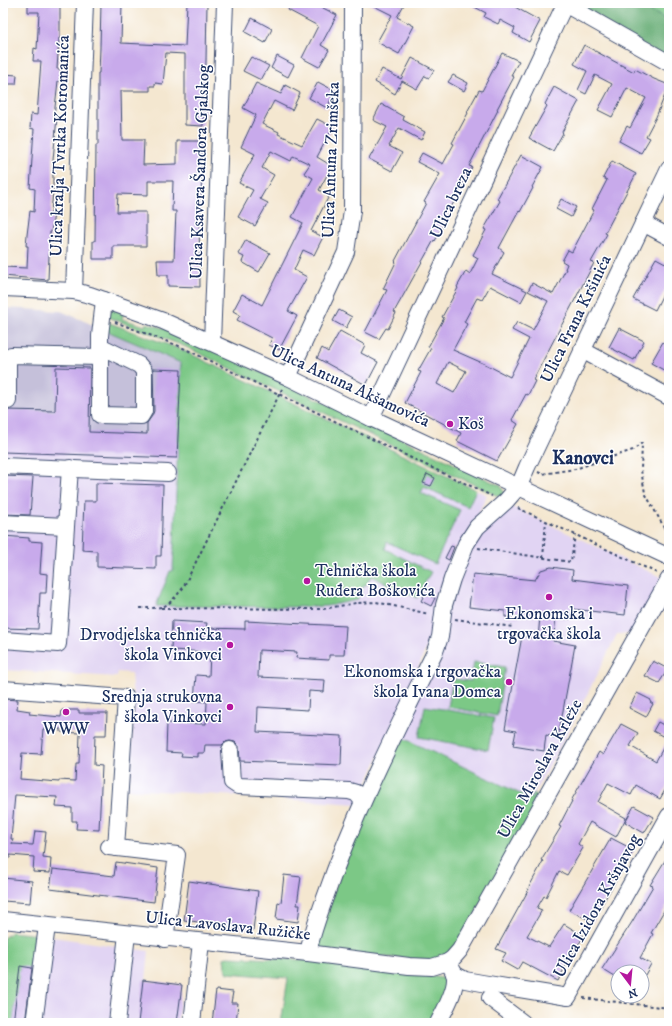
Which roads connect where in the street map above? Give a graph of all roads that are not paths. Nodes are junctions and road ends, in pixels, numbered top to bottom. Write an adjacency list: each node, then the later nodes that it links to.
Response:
1 (85, 3): 10 (street, Ulica kralja Tvrtka Kotromanića)
2 (225, 3): 12 (street, Ulica Ksavera Šandora Gjalskog)
3 (353, 3): 14 (street, Ulica Antuna Zrimšeka)
4 (564, 3): 5 (street); 17 (street, Ulica breza)
5 (669, 63)
6 (669, 169): 7 (street, Ulica Frana Kršinića)
7 (643, 223): 8 (street); 13 (street, Ulica Frana Kršinića)
8 (669, 237)
9 (3, 288): 10 (street, Ulica Antuna Akšamovića)
10 (74, 291): 11 (street, Ulica Antuna Akšamovića)
11 (104, 300): 12 (street, Ulica Antuna Akšamovića); 16 (street)
12 (212, 342): 14 (street, Ulica Antuna Akšamovića)
13 (582, 350): 15 (street); 21 (street, Ulica Frana Kršinića)
14 (288, 376): 17 (street, Ulica Antuna Akšamovića)
15 (669, 397)
16 (8, 401)
17 (371, 418): 21 (street, Ulica Antuna Akšamovića)
18 (3, 466): 19 (street)
19 (70, 468): 20 (street); 23 (street)
20 (168, 473)
21 (519, 486): 24 (street, Ulica Antuna Akšamovića); 29 (street, Ulica Frana Kršinića)
22 (3, 523): 23 (street)
23 (66, 526): 26 (street)
24 (669, 557)
25 (669, 579): 37 (street, Ulica Miroslava Krleže)
26 (3, 640)
27 (3, 689): 34 (street)
28 (230, 750): 29 (street)
29 (362, 800): 36 (street, Ulica Frana Kršinića)
30 (669, 816): 37 (street, Ulica Izidora Kršnjavog)
31 (3, 920): 32 (street, Ulica Lavoslava Ružičke)
32 (47, 926): 33 (street, Ulica Lavoslava Ružičke); 39 (street)
33 (127, 934): 34 (street, Ulica Lavoslava Ružičke); 40 (street)
34 (165, 939): 35 (street, Ulica Lavoslava Ružičke)
35 (201, 942): 36 (street, Ulica Lavoslava Ružičke); 41 (street)
36 (308, 953): 37 (street, Ulica Lavoslava Ružičke)
37 (451, 968): 42 (street)
38 (490, 998): 43 (street)
39 (34, 1023)
40 (117, 1023)
41 (192, 1023)
42 (438, 1023)
43 (523, 1023)

